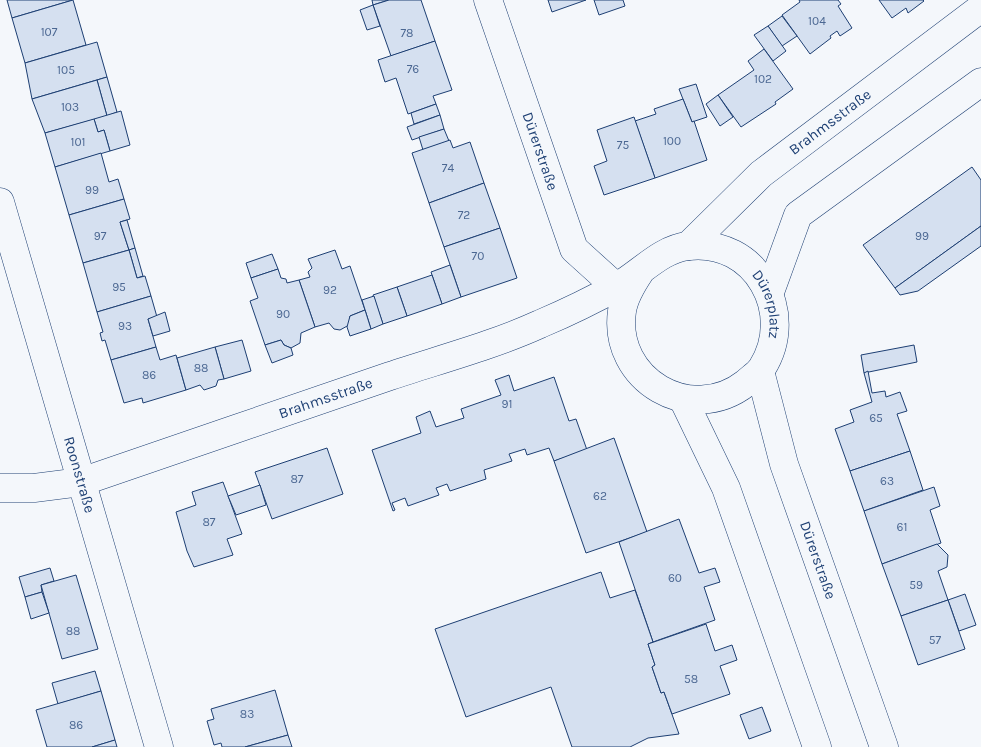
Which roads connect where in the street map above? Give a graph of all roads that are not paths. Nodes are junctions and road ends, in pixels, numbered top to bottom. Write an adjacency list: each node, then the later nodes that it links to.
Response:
1 (488, 0): 7 (street, Dürerstraße)
2 (981, 8): 5 (street, Brahmsstraße)
3 (981, 82): 8 (street)
4 (0, 202): 11 (street, Roonstraße)
5 (688, 246): 6 (street, Dürerplatz); 8 (street, Dürerplatz)
6 (640, 272): 7 (street, Brahmsstraße); 10 (street, Dürerplatz)
7 (616, 287): 11 (street, Brahmsstraße)
8 (770, 292): 9 (street, Dürerplatz)
9 (760, 371): 10 (street, Dürerplatz); 15 (street, Dürerstraße)
10 (683, 400): 14 (street)
11 (81, 482): 12 (street, Brahmsstraße); 13 (street, Roonstraße)
12 (0, 488)
13 (159, 747)
14 (816, 747)
15 (884, 747)

